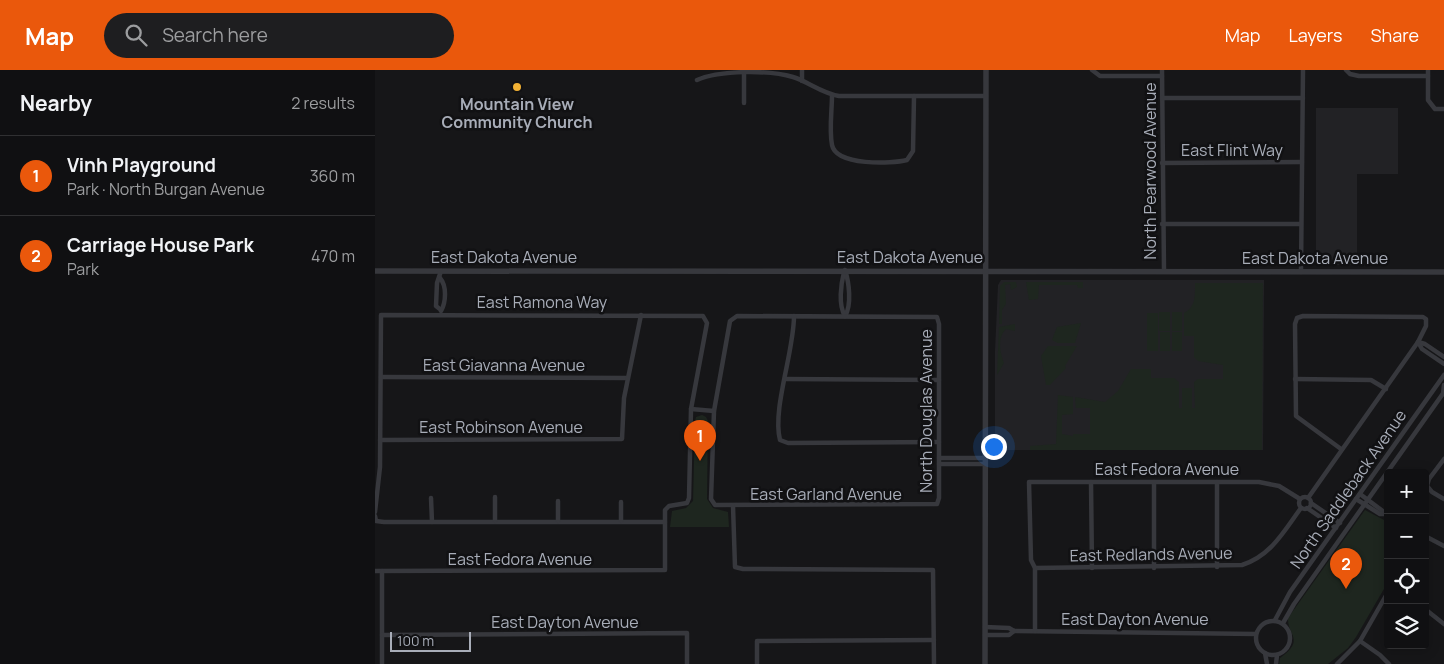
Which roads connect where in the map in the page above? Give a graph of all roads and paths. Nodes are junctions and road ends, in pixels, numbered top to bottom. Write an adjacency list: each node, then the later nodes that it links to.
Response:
1 (802, 70): 11 (street)
2 (986, 70): 14 (street)
3 (1092, 70): 9 (street)
4 (1162, 70): 9 (street, North Pearwood Avenue)
5 (1303, 70): 16 (street)
6 (1346, 70): 8 (street)
7 (744, 73): 10 (street); 11 (street); 17 (street)
8 (1428, 73): 18 (street)
9 (1162, 76): 15 (street, North Pearwood Avenue)
10 (697, 80)
11 (802, 81): 12 (street)
12 (832, 95): 13 (street); 13 (street)
13 (914, 96): 14 (street)
14 (986, 96): 25 (street)
15 (1162, 98): 16 (street); 20 (street, North Pearwood Avenue)
16 (1303, 98): 19 (street)
17 (744, 103)
18 (1444, 109)
19 (1302, 162): 20 (street, East Flint Way); 22 (street)
20 (1162, 163): 21 (street, North Pearwood Avenue)
21 (1162, 224): 22 (street); 26 (street, North Pearwood Avenue)
22 (1301, 224): 27 (street)
23 (845, 270): 25 (street, East Dakota Avenue); 29 (street, East Dakota Avenue); 33 (street)
24 (375, 271): 29 (street, East Dakota Avenue)
25 (986, 271): 26 (street, East Dakota Avenue); 54 (street)
26 (1164, 272): 27 (street, East Dakota Avenue)
27 (1301, 272): 28 (street, East Dakota Avenue)
28 (1444, 272)
29 (440, 274): 30 (street)
30 (441, 312): 31 (street, East Ramona Way); 38 (street, East Ramona Way)
31 (641, 315): 39 (street); 46 (street, East Ramona Way)
32 (794, 316): 33 (street); 40 (street); 47 (street)
33 (845, 316): 42 (street, North Douglas Avenue)
34 (1418, 342): 35 (street); 36 (street); 41 (street); 44 (street)
35 (1444, 357)
36 (1444, 364)
37 (1444, 375): 59 (street, North Saddleback Avenue)
38 (381, 377): 39 (street, East Giavanna Avenue); 48 (street)
39 (628, 378): 48 (street, East Robinson Avenue)
40 (785, 379): 42 (street); 49 (street)
41 (1295, 379): 44 (street); 50 (street)
42 (939, 380): 49 (street, North Douglas Avenue)
43 (1444, 385): 45 (street)
44 (1385, 388): 50 (street)
45 (1443, 393): 67 (street, North Saddleback Avenue)
46 (691, 409): 47 (street); 82 (street)
47 (713, 411): 72 (street, East Garland Avenue)
48 (380, 440): 53 (street)
49 (939, 442): 51 (street, North Douglas Avenue)
50 (1341, 449): 62 (street)
51 (939, 458): 54 (street); 55 (street, North Douglas Avenue)
52 (1444, 459): 65 (street)
53 (377, 460): 77 (street)
54 (985, 461): 55 (street); 98 (street)
55 (939, 464): 70 (street, North Douglas Avenue)
56 (1091, 482): 57 (street, East Fedora Avenue); 88 (street, East Fedora Avenue); 89 (street)
57 (1154, 482): 58 (street, East Fedora Avenue); 90 (street)
58 (1217, 482): 63 (street, East Fedora Avenue); 87 (street)
59 (1360, 494): 64 (street, North Saddleback Avenue); 67 (street)
60 (495, 497): 78 (street)
61 (431, 498): 81 (street)
62 (1308, 498): 63 (street); 69 (street)
63 (1300, 499): 73 (street)
64 (1356, 499): 71 (street); 83 (street, North Saddleback Avenue)
65 (1444, 499)
66 (558, 500): 79 (street)
67 (1367, 500): 71 (street, North Saddleback Avenue); 75 (street)
68 (621, 502): 80 (street)
69 (1311, 503): 74 (street); 83 (street)
70 (937, 504): 72 (street, East Garland Avenue)
71 (1364, 505): 76 (street); 96 (street, North Saddleback Avenue)
72 (733, 506): 104 (street)
73 (1301, 508): 74 (street); 87 (street, East Redlands Avenue)
74 (1307, 508): 84 (street)
75 (1386, 514)
76 (1384, 515)
77 (375, 516): 81 (street)
78 (495, 521): 79 (street); 81 (street)
79 (558, 521): 80 (street)
80 (621, 521): 82 (street)
81 (432, 522)
82 (665, 522): 92 (street, East Fedora Avenue)
83 (1340, 523): 84 (street, North Saddleback Avenue)
84 (1336, 528): 95 (street, North Saddleback Avenue)
85 (1429, 538): 86 (street)
86 (1444, 546)
87 (1217, 567): 90 (street, East Redlands Avenue)
88 (1035, 568): 89 (street, East Redlands Avenue); 100 (street)
89 (1092, 568): 90 (street, East Redlands Avenue)
90 (1154, 568)
91 (375, 571): 92 (street, East Fedora Avenue)
92 (382, 571): 102 (street)
93 (1384, 599): 105 (street)
94 (1429, 612): 97 (street)
95 (1275, 620): 96 (street); 101 (street)
96 (1283, 623): 107 (street)
97 (1444, 624)
98 (985, 627): 99 (street, East Dayton Avenue); 103 (street)
99 (1014, 631): 100 (street, East Dayton Avenue); 103 (street, East Dayton Avenue)
100 (1035, 631): 101 (street, East Dayton Avenue)
101 (1256, 634): 106 (street)
102 (382, 635): 108 (street); 109 (street, East Dayton Avenue)
103 (985, 635): 112 (street)
104 (934, 640): 110 (street); 111 (street)
105 (1360, 641): 115 (street); 116 (street)
106 (1265, 653): 107 (street); 113 (street)
107 (1277, 655): 114 (street)
108 (382, 664)
109 (687, 664)
110 (757, 664)
111 (934, 664)
112 (985, 664)
113 (1267, 664)
114 (1276, 664)
115 (1337, 664)
116 (1389, 664)

